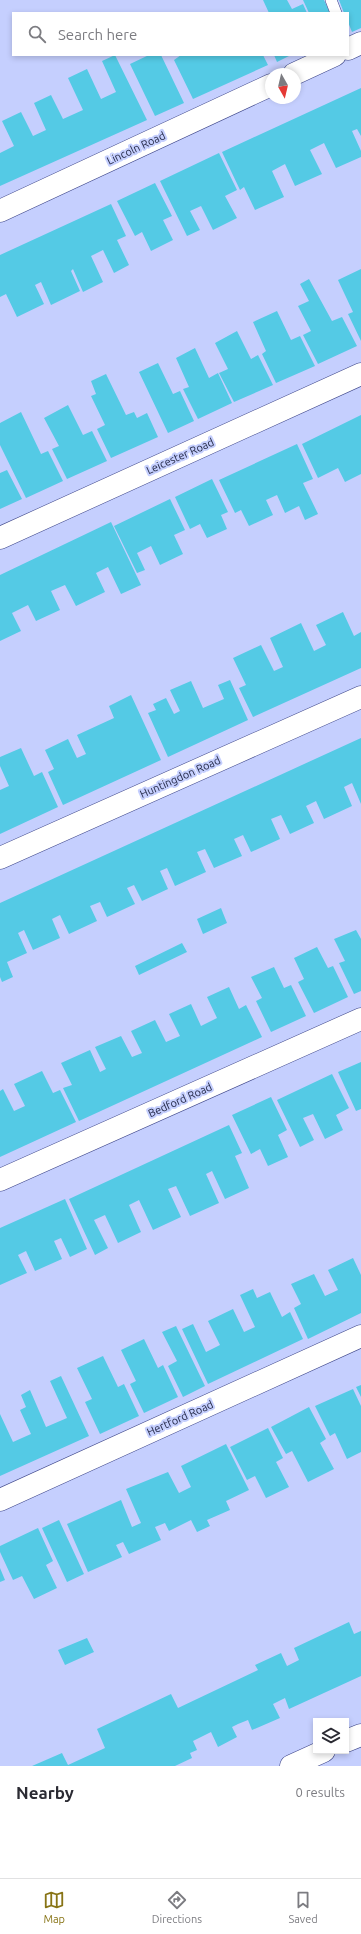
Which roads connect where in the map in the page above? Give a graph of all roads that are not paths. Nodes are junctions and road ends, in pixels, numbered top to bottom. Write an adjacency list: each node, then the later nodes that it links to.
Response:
1 (331, 0): 2 (lane)
2 (336, 12)
3 (331, 56): 4 (street)
4 (301, 71)
5 (265, 88): 6 (street, Lincoln Road)
6 (0, 211)
7 (361, 374): 8 (street, Leicester Road)
8 (0, 538)
9 (361, 697): 10 (street, Huntingdon Road)
10 (0, 858)
11 (361, 1019): 12 (street, Bedford Road)
12 (0, 1180)
13 (361, 1336): 14 (street, Hertford Road)
14 (0, 1500)
15 (361, 1735): 16 (street)
16 (349, 1740)
17 (317, 1754): 18 (street)
18 (291, 1766)

